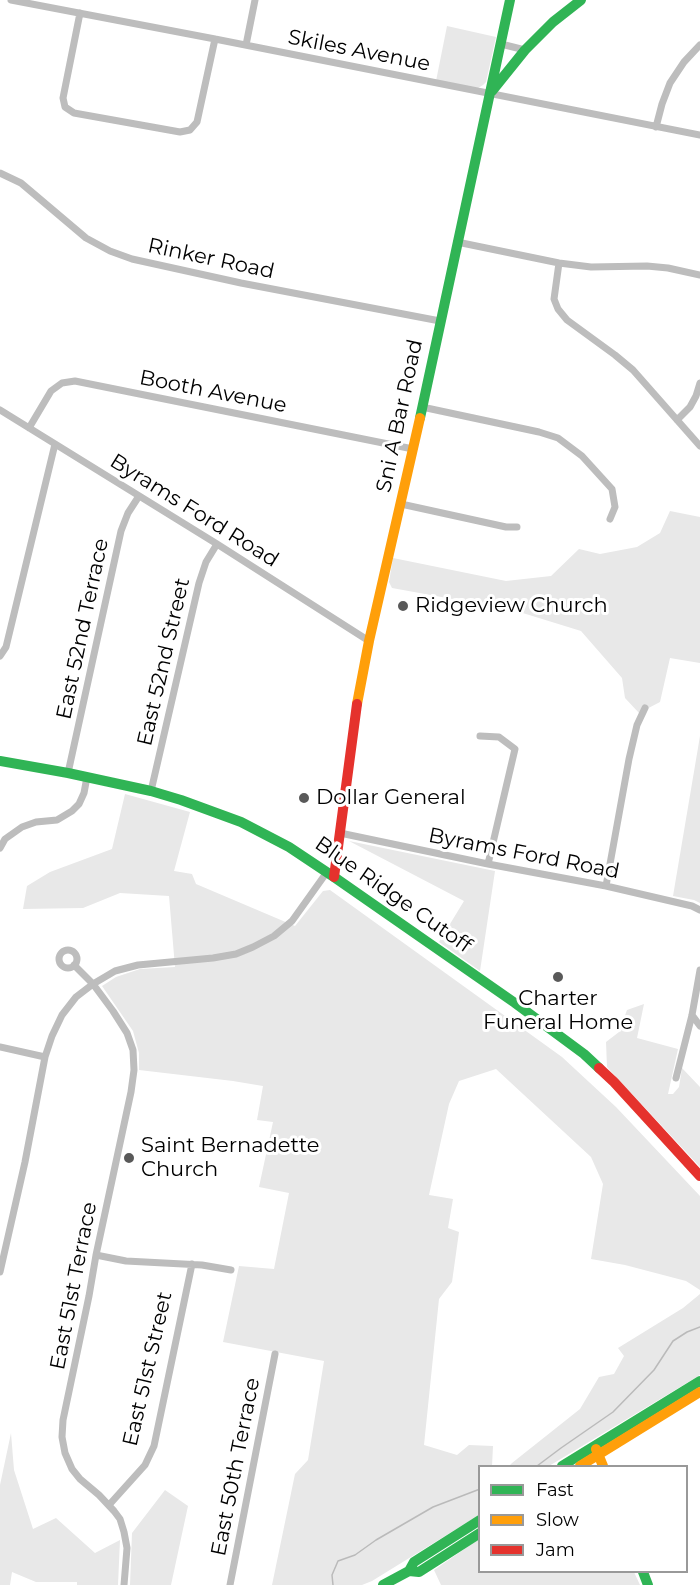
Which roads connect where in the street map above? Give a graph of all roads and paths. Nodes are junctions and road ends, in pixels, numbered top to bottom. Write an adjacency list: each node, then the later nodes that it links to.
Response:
1 (11, 0): 6 (street, Skiles Avenue)
2 (68, 0): 6 (street)
3 (255, 0): 10 (street)
4 (510, 0): 9 (main road)
5 (581, 0): 12 (main road, Sni A Bar Road)
6 (66, 10): 7 (street, Skiles Avenue)
7 (80, 13): 8 (street, Skiles Avenue); 8 (street)
8 (215, 39): 10 (street, Skiles Avenue)
9 (501, 44): 12 (street); 13 (main road)
10 (246, 45): 13 (street, Skiles Avenue)
11 (700, 45): 14 (street)
12 (525, 50): 13 (main road, Sni A Bar Road)
13 (490, 93): 14 (street, Skiles Avenue); 17 (main road, Sni A Bar Road)
14 (656, 127): 15 (street, Skiles Avenue)
15 (700, 135)
16 (0, 173): 20 (street, Rinker Road)
17 (457, 242): 18 (street); 20 (main road, Sni A Bar Road)
18 (559, 263): 19 (street); 24 (street)
19 (700, 274)
20 (440, 321): 22 (main road, Sni A Bar Road)
21 (700, 383): 24 (street)
22 (422, 407): 28 (main road, Sni A Bar Road); 31 (street)
23 (0, 410): 25 (street, Byrams Ford Road)
24 (677, 420): 27 (street)
25 (29, 428): 26 (street, Byrams Ford Road); 28 (street, Booth Avenue)
26 (55, 444): 29 (street, Byrams Ford Road); 35 (street)
27 (700, 446)
28 (413, 449): 30 (main road, Sni A Bar Road)
29 (139, 496): 33 (street, Byrams Ford Road); 39 (street, East 52nd Terrace)
30 (401, 504): 32 (street); 34 (main road, Sni A Bar Road)
31 (610, 519)
32 (517, 527)
33 (217, 544): 34 (street, Byrams Ford Road); 41 (street, East 52nd Street)
34 (369, 641): 42 (main road, Sni A Bar Road)
35 (2, 654)
36 (645, 708): 46 (street)
37 (480, 736): 44 (street)
38 (0, 761): 39 (main road, Blue Ridge Cutoff)
39 (68, 773): 40 (main road, Blue Ridge Cutoff)
40 (87, 777): 41 (main road, Blue Ridge Cutoff); 43 (street)
41 (151, 791): 45 (main road, Blue Ridge Cutoff)
42 (340, 833): 44 (street, Byrams Ford Road); 45 (main road, Sni A Bar Road)
43 (0, 848)
44 (488, 864): 46 (street, Byrams Ford Road)
45 (331, 875): 50 (street, Sni A Bar Road); 56 (main road, Blue Ridge Cutoff)
46 (606, 886): 47 (street, Byrams Ford Road)
47 (700, 910)
48 (74, 965): 50 (street)
49 (700, 970): 51 (street)
50 (93, 984): 54 (street); 57 (street, East 51st Terrace)
51 (692, 1015): 52 (street); 55 (street)
52 (700, 1026)
53 (0, 1047): 54 (street)
54 (45, 1057): 60 (street)
55 (676, 1078)
56 (700, 1176)
57 (96, 1255): 58 (street); 68 (street, East 51st Terrace)
58 (192, 1264): 59 (street); 68 (street, East 51st Street)
59 (231, 1270)
60 (0, 1272)
61 (275, 1354): 73 (street, East 50th Terrace)
62 (700, 1381): 64 (main road)
63 (700, 1392): 64 (main road)
64 (596, 1450): 65 (main road); 66 (main road); 67 (main road)
65 (566, 1465)
66 (582, 1465)
67 (602, 1465)
68 (109, 1505): 72 (street, East 51st Terrace)
69 (478, 1521): 71 (main road)
70 (478, 1534): 71 (main road)
71 (409, 1571): 74 (main road)
72 (124, 1585)
73 (230, 1585)
74 (382, 1585)

